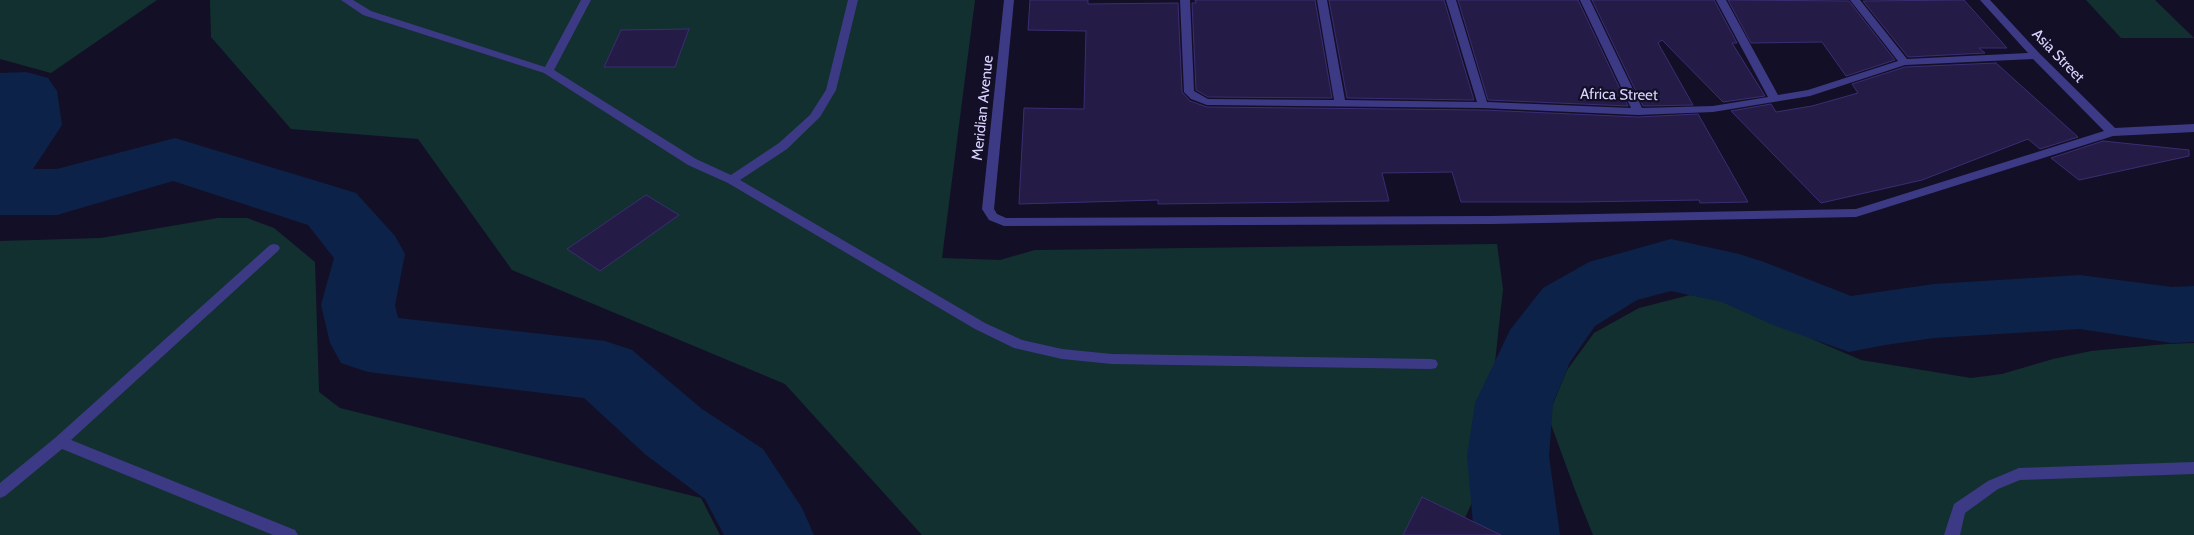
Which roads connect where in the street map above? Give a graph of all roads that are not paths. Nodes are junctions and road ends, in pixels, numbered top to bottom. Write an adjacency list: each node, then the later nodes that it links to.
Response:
1 (346, 0): 14 (street)
2 (586, 0): 14 (street)
3 (853, 0): 21 (street)
4 (1009, 0): 20 (street, Meridian Avenue)
5 (1185, 0): 16 (street, Africa Street)
6 (1322, 0): 16 (street)
7 (1451, 0): 17 (street)
8 (1585, 0): 18 (street)
9 (1721, 0): 15 (street)
10 (1855, 0): 13 (street)
11 (1985, 0): 12 (street, Asia Street)
12 (2036, 56): 13 (street, Africa Street); 20 (street, Asia Street)
13 (1904, 62): 15 (street, Africa Street)
14 (548, 71): 21 (street)
15 (1775, 100): 18 (street, Africa Street)
16 (1340, 104): 17 (street, Africa Street)
17 (1483, 105): 18 (street, Africa Street)
18 (1638, 112)
19 (2194, 128): 20 (street)
20 (2112, 132)
21 (732, 180): 23 (street)
22 (274, 248): 24 (street)
23 (1432, 364)
24 (60, 442): 26 (street); 27 (street)
25 (2194, 468): 28 (street)
26 (0, 492)
27 (290, 535)
28 (1952, 535)

